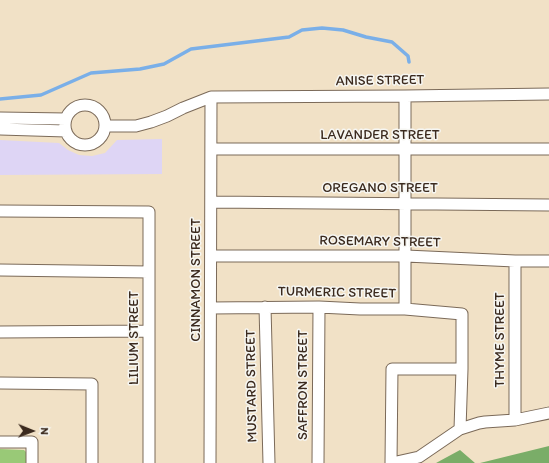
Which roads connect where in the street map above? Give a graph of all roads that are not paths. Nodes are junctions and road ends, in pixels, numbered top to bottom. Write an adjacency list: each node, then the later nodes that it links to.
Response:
1 (549, 94): 2 (street, ANISE STREET)
2 (405, 96): 3 (street, ANISE STREET); 10 (street)
3 (210, 97): 6 (street); 9 (street, CINNAMON STREET)
4 (0, 118): 5 (street)
5 (66, 118): 6 (street); 8 (street)
6 (105, 126): 8 (street)
7 (0, 129): 8 (street)
8 (66, 131)
9 (211, 149): 10 (street, LAVANDER STREET); 12 (street, CINNAMON STREET)
10 (405, 150): 11 (street, LAVANDER STREET); 13 (street)
11 (549, 150)
12 (211, 202): 13 (street, OREGANO STREET); 16 (street, CINNAMON STREET)
13 (405, 203): 14 (street, OREGANO STREET); 17 (street)
14 (549, 205)
15 (0, 211): 21 (street, LILIUM STREET)
16 (211, 256): 17 (street, ROSEMARY STREET); 24 (street, CINNAMON STREET)
17 (406, 256): 18 (street, ROSEMARY STREET); 25 (street)
18 (515, 261): 19 (street, ROSEMARY STREET); 31 (street, THYME STREET)
19 (549, 261)
20 (0, 270): 21 (street)
21 (149, 272): 26 (street, LILIUM STREET)
22 (265, 307): 23 (street, TURMERIC STREET); 24 (street, TURMERIC STREET); 38 (street, MUSTARD STREET)
23 (318, 307): 25 (street, TURMERIC STREET); 39 (street, SAFFRON STREET)
24 (211, 308): 37 (street, CINNAMON STREET)
25 (405, 309): 28 (street, TURMERIC STREET)
26 (149, 331): 27 (street); 36 (street, LILIUM STREET)
27 (0, 332)
28 (462, 369): 32 (street); 40 (street)
29 (0, 383): 35 (street)
30 (549, 413): 31 (street)
31 (515, 420): 32 (street)
32 (460, 430): 40 (street)
33 (0, 442): 34 (street)
34 (32, 463)
35 (92, 463)
36 (149, 463)
37 (210, 463)
38 (269, 463)
39 (318, 463)
40 (392, 463)

